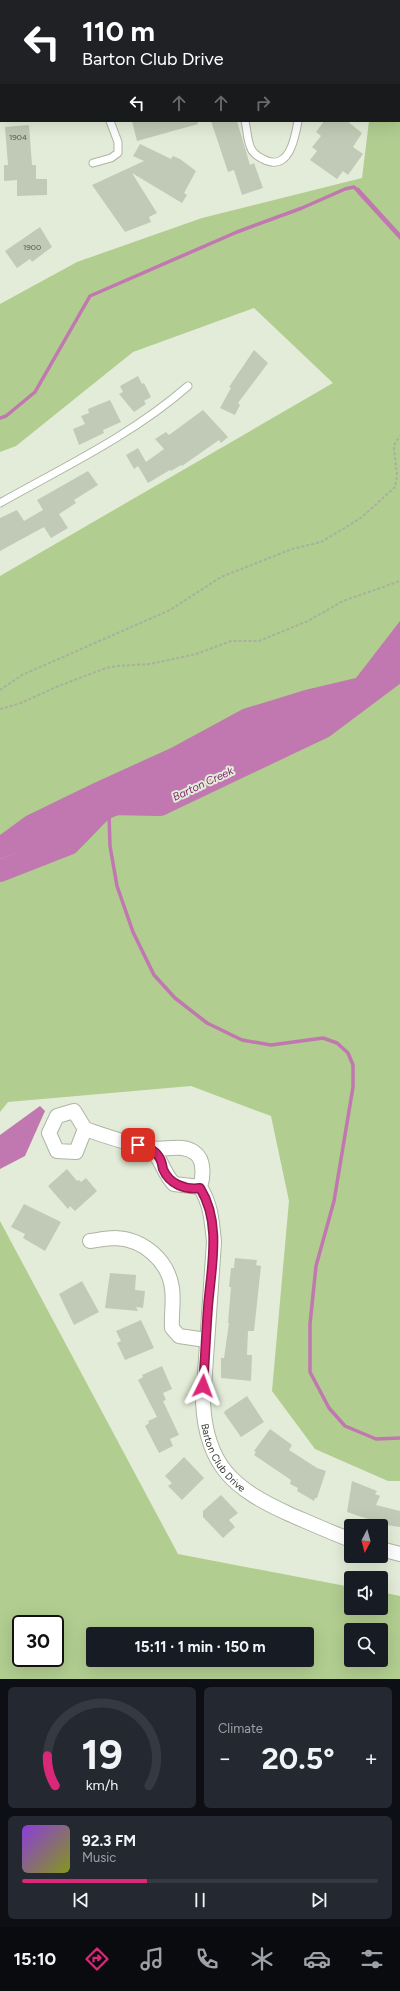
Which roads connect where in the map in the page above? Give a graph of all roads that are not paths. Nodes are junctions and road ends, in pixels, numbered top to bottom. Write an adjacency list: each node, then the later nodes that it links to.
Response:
1 (110, 122): 4 (lane)
2 (246, 122): 3 (lane)
3 (298, 122)
4 (93, 163)
5 (188, 386): 6 (lane)
6 (0, 503)
7 (85, 1129): 8 (street)
8 (151, 1149): 9 (street); 9 (street)
9 (200, 1188): 11 (street, Barton Club Drive)
10 (90, 1241): 11 (street)
11 (206, 1340): 12 (street, Barton Club Drive)
12 (344, 1537)
13 (388, 1551): 14 (street)
14 (400, 1554)

